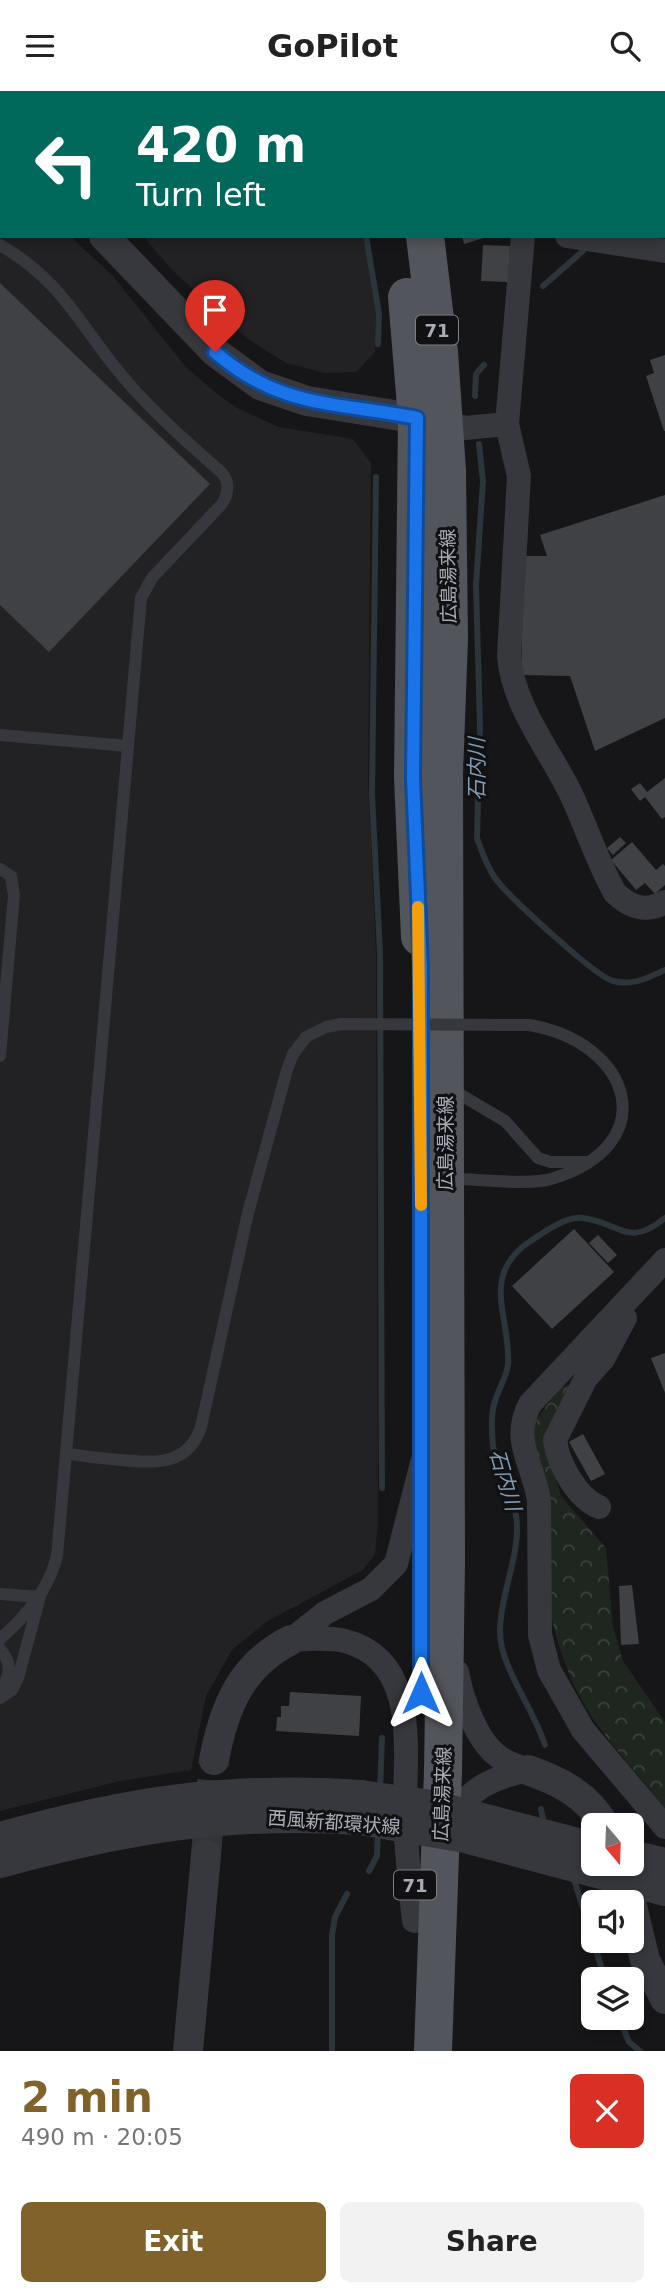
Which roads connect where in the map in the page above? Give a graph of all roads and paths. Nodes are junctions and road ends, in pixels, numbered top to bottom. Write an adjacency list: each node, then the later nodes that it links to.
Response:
1 (106, 238): 8 (street)
2 (401, 238): 8 (main road, 広島湯来線 / 71)
3 (425, 238): 8 (main road, 広島湯来線 / 71)
4 (523, 238): 9 (street)
5 (580, 238): 7 (street)
6 (0, 245): 11 (lane)
7 (665, 251)
8 (431, 421): 9 (street); 12 (main road, 広島湯来線 / 71); 23 (main road, 広島湯来線 / 71)
9 (507, 424): 14 (street)
10 (0, 735): 11 (lane)
11 (128, 745): 22 (lane)
12 (444, 852): 16 (main road); 19 (main road, 広島湯来線 / 71)
13 (0, 869): 15 (lane)
14 (665, 902)
15 (0, 1056)
16 (461, 1095): 17 (lane); 18 (main road)
17 (593, 1162): 18 (lane); 22 (lane, bridge)
18 (461, 1179): 19 (main road)
19 (446, 1244): 27 (main road, 広島湯来線 / 71)
20 (665, 1260): 21 (street)
21 (640, 1290): 24 (street); 36 (street)
22 (66, 1453): 26 (lane)
23 (422, 1463): 29 (street); 45 (main road, 広島湯来線 / 71)
24 (599, 1507)
25 (0, 1594): 26 (lane)
26 (40, 1597): 28 (lane); 31 (lane)
27 (446, 1606): 33 (street); 38 (main road, 広島湯来線 / 71)
28 (0, 1639)
29 (291, 1640): 32 (street); 45 (street)
30 (0, 1649): 31 (lane)
31 (0, 1696)
32 (214, 1760)
33 (528, 1770): 35 (street); 38 (street)
34 (360, 1808): 37 (street, 西風新都環状線); 39 (street, 西風新都環状線, bridge); 42 (street, 西風新都環状線); 44 (street, 西風新都環状線, bridge)
35 (594, 1813)
36 (665, 1827)
37 (0, 1837)
38 (441, 1839): 50 (main road, 広島湯来線 / 71)
39 (581, 1844)
40 (206, 1855): 48 (street)
41 (644, 1858): 43 (street)
42 (0, 1863)
43 (665, 1863)
44 (665, 1891)
45 (414, 1921): 49 (main road, 広島湯来線 / 71)
46 (643, 1953): 47 (street)
47 (665, 1999)
48 (188, 2051)
49 (409, 2051)
50 (433, 2051)

